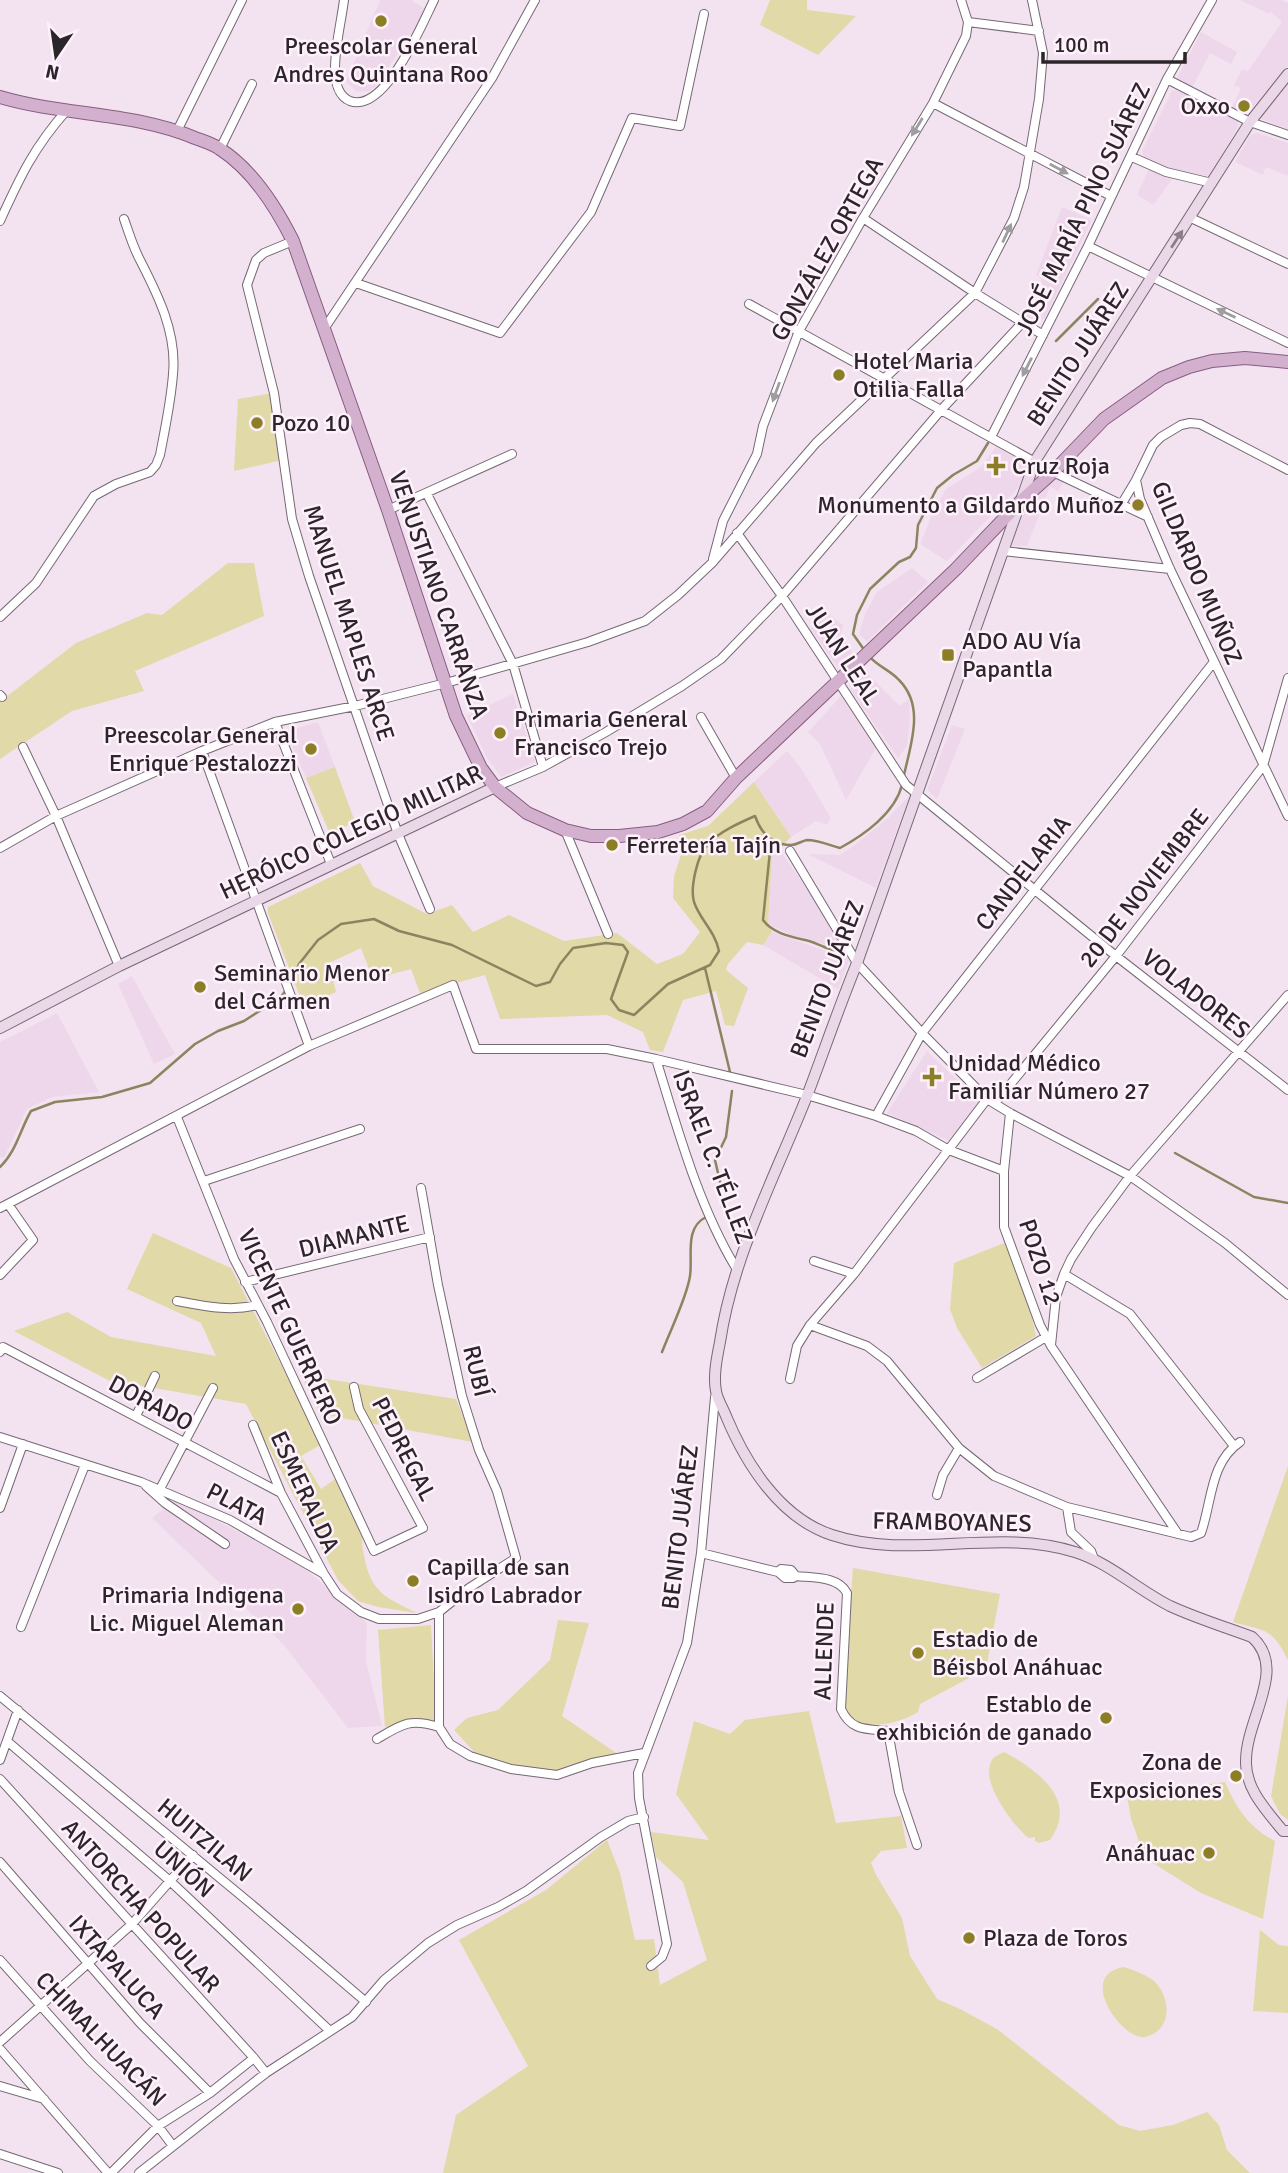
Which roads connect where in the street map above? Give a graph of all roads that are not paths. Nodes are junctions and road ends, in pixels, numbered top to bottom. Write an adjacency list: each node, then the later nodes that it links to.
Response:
1 (242, 0): 18 (street)
2 (344, 0): 3 (street)
3 (434, 0)
4 (536, 0): 33 (street)
5 (961, 0): 9 (street)
6 (1032, 0): 10 (street)
7 (1212, 0): 12 (street, JOSÉ MARÍA PINO SUÁREZ)
8 (704, 14): 33 (street)
9 (968, 22): 10 (street); 15 (street, GONZÁLEZ ORTEGA)
10 (1040, 31): 21 (street)
11 (1288, 74): 17 (street, BENITO JUÁREZ)
12 (1167, 79): 17 (street); 22 (street, JOSÉ MARÍA PINO SUÁREZ)
13 (252, 84): 20 (street)
14 (0, 97): 16 (main road, VENUSTIANO CARRANZA)
15 (933, 103): 21 (street); 25 (street, GONZÁLEZ ORTEGA, one-way to 25)
16 (67, 110): 18 (main road, VENUSTIANO CARRANZA); 28 (street)
17 (1250, 122): 19 (street); 23 (street, BENITO JUÁREZ)
18 (177, 131): 20 (main road, VENUSTIANO CARRANZA)
19 (1288, 135)
20 (220, 149): 29 (main road, VENUSTIANO CARRANZA)
21 (1030, 153): 24 (street, one-way to 24); 34 (street, one-way to 21)
22 (1132, 157): 23 (street); 24 (street, JOSÉ MARÍA PINO SUÁREZ)
23 (1212, 183): 26 (street, BENITO JUÁREZ)
24 (1111, 196): 30 (street, JOSÉ MARÍA PINO SUÁREZ)
25 (863, 218): 34 (street); 38 (street, GONZÁLEZ ORTEGA)
26 (1191, 218): 31 (street); 32 (street, BENITO JUÁREZ, one-way to 26)
27 (124, 219): 61 (street)
28 (0, 221)
29 (293, 241): 37 (main road, VENUSTIANO CARRANZA); 67 (street, MANUEL MAPLES ARCE)
30 (1088, 247): 32 (street); 39 (street, JOSÉ MARÍA PINO SUÁREZ)
31 (1288, 264)
32 (1152, 278): 40 (street, one-way to 32); 46 (street, BENITO JUÁREZ)
33 (356, 283): 37 (street)
34 (975, 293): 36 (street); 42 (street)
35 (749, 304): 38 (street)
36 (1023, 322): 39 (street); 43 (street, HERÓICO COLEGIO MILITAR)
37 (324, 329): 53 (main road, VENUSTIANO CARRANZA)
38 (799, 331): 42 (street); 58 (street, GONZÁLEZ ORTEGA, one-way to 58)
39 (1043, 335): 44 (street, JOSÉ MARÍA PINO SUÁREZ, one-way to 44)
40 (1288, 343)
41 (1288, 362): 48 (main road, VENUSTIANO CARRANZA)
42 (886, 377): 43 (street); 55 (street)
43 (942, 409): 44 (street); 60 (street, HERÓICO COLEGIO MILITAR)
44 (991, 437): 46 (street)
45 (512, 454): 50 (street)
46 (1035, 461): 48 (street); 51 (street, BENITO JUÁREZ)
47 (1288, 470): 49 (street, GILDARDO MUÑOZ)
48 (1053, 471): 51 (main road, VENUSTIANO CARRANZA); 52 (street)
49 (1136, 480): 52 (street); 54 (street, GILDARDO MUÑOZ)
50 (427, 494): 53 (street); 63 (street)
51 (1020, 502): 56 (main road, VENUSTIANO CARRANZA); 57 (street, BENITO JUÁREZ)
52 (1121, 505): 54 (street)
53 (388, 510): 66 (main road, VENUSTIANO CARRANZA)
54 (1148, 517): 59 (street, GILDARDO MUÑOZ)
55 (737, 533): 58 (street); 60 (street, JUAN LEAL)
56 (983, 539): 57 (street); 65 (main road, VENUSTIANO CARRANZA)
57 (1003, 551): 59 (street); 76 (street, BENITO JUÁREZ)
58 (713, 562): 63 (street)
59 (1170, 569): 62 (street, GILDARDO MUÑOZ)
60 (782, 596): 65 (street, JUAN LEAL); 73 (street, HERÓICO COLEGIO MILITAR)
61 (0, 617)
62 (1213, 663): 72 (street, GILDARDO MUÑOZ); 84 (street, CANDELARIA)
63 (513, 664): 66 (street); 73 (street)
64 (1288, 678): 72 (street, 20 DE NOVIEMBRE)
65 (837, 682): 74 (main road, VENUSTIANO CARRANZA); 76 (street, JUAN LEAL)
66 (446, 683): 67 (street); 75 (main road, VENUSTIANO CARRANZA)
67 (355, 706): 69 (street); 80 (street, MANUEL MAPLES ARCE)
68 (701, 717): 74 (street)
69 (275, 722): 71 (street); 83 (street)
70 (23, 747): 77 (street)
71 (202, 751): 77 (street); 85 (street)
72 (1263, 766): 78 (street, GILDARDO MUÑOZ); 88 (street, 20 DE NOVIEMBRE)
73 (543, 767): 75 (street, HERÓICO COLEGIO MILITAR)
74 (736, 778): 79 (main road, VENUSTIANO CARRANZA)
75 (495, 787): 79 (main road, VENUSTIANO CARRANZA); 80 (street, HERÓICO COLEGIO MILITAR)
76 (917, 796): 84 (street, VOLADORES); 89 (street, BENITO JUÁREZ)
77 (55, 816): 81 (street); 90 (street)
78 (1288, 816)
79 (565, 830): 87 (street)
80 (398, 834): 83 (street, HERÓICO COLEGIO MILITAR); 86 (street, MANUEL MAPLES ARCE)
81 (0, 848)
82 (790, 851): 89 (street)
83 (331, 864): 85 (street, HERÓICO COLEGIO MILITAR)
84 (1034, 889): 88 (street, VOLADORES); 93 (street, CANDELARIA)
85 (255, 901): 90 (street, HERÓICO COLEGIO MILITAR); 94 (street)
86 (430, 909)
87 (608, 934)
88 (1116, 956): 95 (street, VOLADORES); 99 (street, 20 DE NOVIEMBRE)
89 (857, 963): 93 (street); 98 (street, BENITO JUÁREZ)
90 (119, 966): 92 (street, HERÓICO COLEGIO MILITAR)
91 (1288, 995): 95 (street)
92 (0, 1028)
93 (922, 1033): 99 (street); 101 (street, CANDELARIA)
94 (309, 1046): 96 (street); 102 (street)
95 (1240, 1052): 97 (street, VOLADORES); 106 (street)
96 (656, 1059): 98 (street); 112 (street, ISRAEL C. TÉLLEZ)
97 (1288, 1090)
98 (807, 1095): 101 (street); 112 (street, BENITO JUÁREZ)
99 (991, 1101): 100 (street); 104 (street, 20 DE NOVIEMBRE)
100 (1010, 1114): 105 (street, POZO 12); 106 (street)
101 (876, 1116): 104 (street)
102 (177, 1117): 107 (street, VICENTE GUERRERO); 109 (street)
103 (360, 1129): 107 (street)
104 (949, 1150): 105 (street); 113 (street, 20 DE NOVIEMBRE)
105 (1004, 1171): 121 (street, POZO 12)
106 (1130, 1176): 114 (street); 117 (street)
107 (204, 1181): 116 (street, VICENTE GUERRERO)
108 (421, 1188): 110 (street, RUBÍ)
109 (4, 1206): 115 (street)
110 (430, 1237): 116 (street, DIAMANTE); 149 (street, RUBÍ)
111 (814, 1261): 113 (street)
112 (736, 1268): 129 (street, BENITO JUÁREZ)
113 (855, 1274): 120 (street, 20 DE NOVIEMBRE)
114 (1064, 1274): 122 (street); 144 (street)
115 (0, 1275)
116 (245, 1282): 119 (street, VICENTE GUERRERO)
117 (1288, 1295)
118 (177, 1300): 119 (street)
119 (258, 1305): 143 (street, VICENTE GUERRERO)
120 (810, 1325): 126 (street, 20 DE NOVIEMBRE); 135 (street)
121 (1046, 1337): 122 (street, POZO 12); 125 (street, POZO 12)
122 (1051, 1346): 144 (street, POZO 12)
123 (1, 1349): 130 (street, DORADO)
124 (155, 1376): 130 (street)
125 (977, 1378)
126 (790, 1379)
127 (354, 1387): 143 (street, PEDREGAL)
128 (213, 1388): 133 (street)
129 (716, 1391): 146 (street, BENITO JUÁREZ); 147 (street, FRAMBOYANES)
130 (136, 1416): 133 (street, DORADO)
131 (253, 1425): 139 (street, ESMERALDA)
132 (0, 1437): 134 (street, PLATA)
133 (184, 1443): 138 (street); 139 (street, DORADO)
134 (23, 1444): 136 (street, PLATA); 142 (street)
135 (959, 1448): 140 (street); 141 (street)
136 (85, 1465): 137 (street, PLATA); 150 (street)
137 (141, 1482): 138 (street, PLATA); 145 (street)
138 (160, 1489): 148 (street, PLATA)
139 (281, 1493): 148 (street, ESMERALDA)
140 (937, 1495)
141 (1067, 1507): 144 (street); 147 (street)
142 (0, 1508)
143 (422, 1528)
144 (1178, 1534)
145 (225, 1544)
146 (701, 1553): 156 (street, BENITO JUÁREZ); 161 (street, ALLENDE)
147 (1094, 1559): 160 (street)
148 (324, 1574): 149 (street, PLATA)
149 (439, 1612): 153 (street)
150 (21, 1627)
151 (0, 1696): 152 (street, HUITZILAN)
152 (18, 1710): 155 (street); 162 (street, HUITZILAN)
153 (439, 1727): 154 (street); 156 (street)
154 (377, 1739)
155 (7, 1741): 157 (street); 164 (street, UNIÓN)
156 (644, 1753): 159 (street, BENITO JUÁREZ)
157 (0, 1760)
158 (0, 1779): 165 (street, ANTORCHA POPULAR)
159 (644, 1817): 168 (street, BENITO JUÁREZ); 169 (street)
160 (1288, 1831)
161 (917, 1845)
162 (193, 1855): 164 (street); 169 (street, HUITZILAN)
163 (0, 1862): 167 (street, IXTAPALUCA)
164 (170, 1881): 165 (street); 171 (street, UNIÓN)
165 (132, 1924): 167 (street); 174 (street, ANTORCHA POPULAR)
166 (0, 1960): 170 (street, CHIMALHUACÁN)
167 (88, 1963): 170 (street); 177 (street, IXTAPALUCA)
168 (651, 1966)
169 (366, 2002): 171 (street)
170 (41, 2006): 172 (street); 179 (street, CHIMALHUACÁN)
171 (330, 2031): 175 (street)
172 (0, 2042)
173 (0, 2049): 178 (street)
174 (254, 2058): 175 (street, ANTORCHA POPULAR); 177 (street)
175 (266, 2073): 180 (street)
176 (0, 2086): 178 (street)
177 (210, 2093): 179 (street)
178 (44, 2099): 183 (street)
179 (158, 2126): 180 (street, CHIMALHUACÁN); 183 (street)
180 (173, 2146): 184 (street)
181 (0, 2154): 182 (street)
182 (58, 2173)
183 (109, 2173)
184 (139, 2173)

